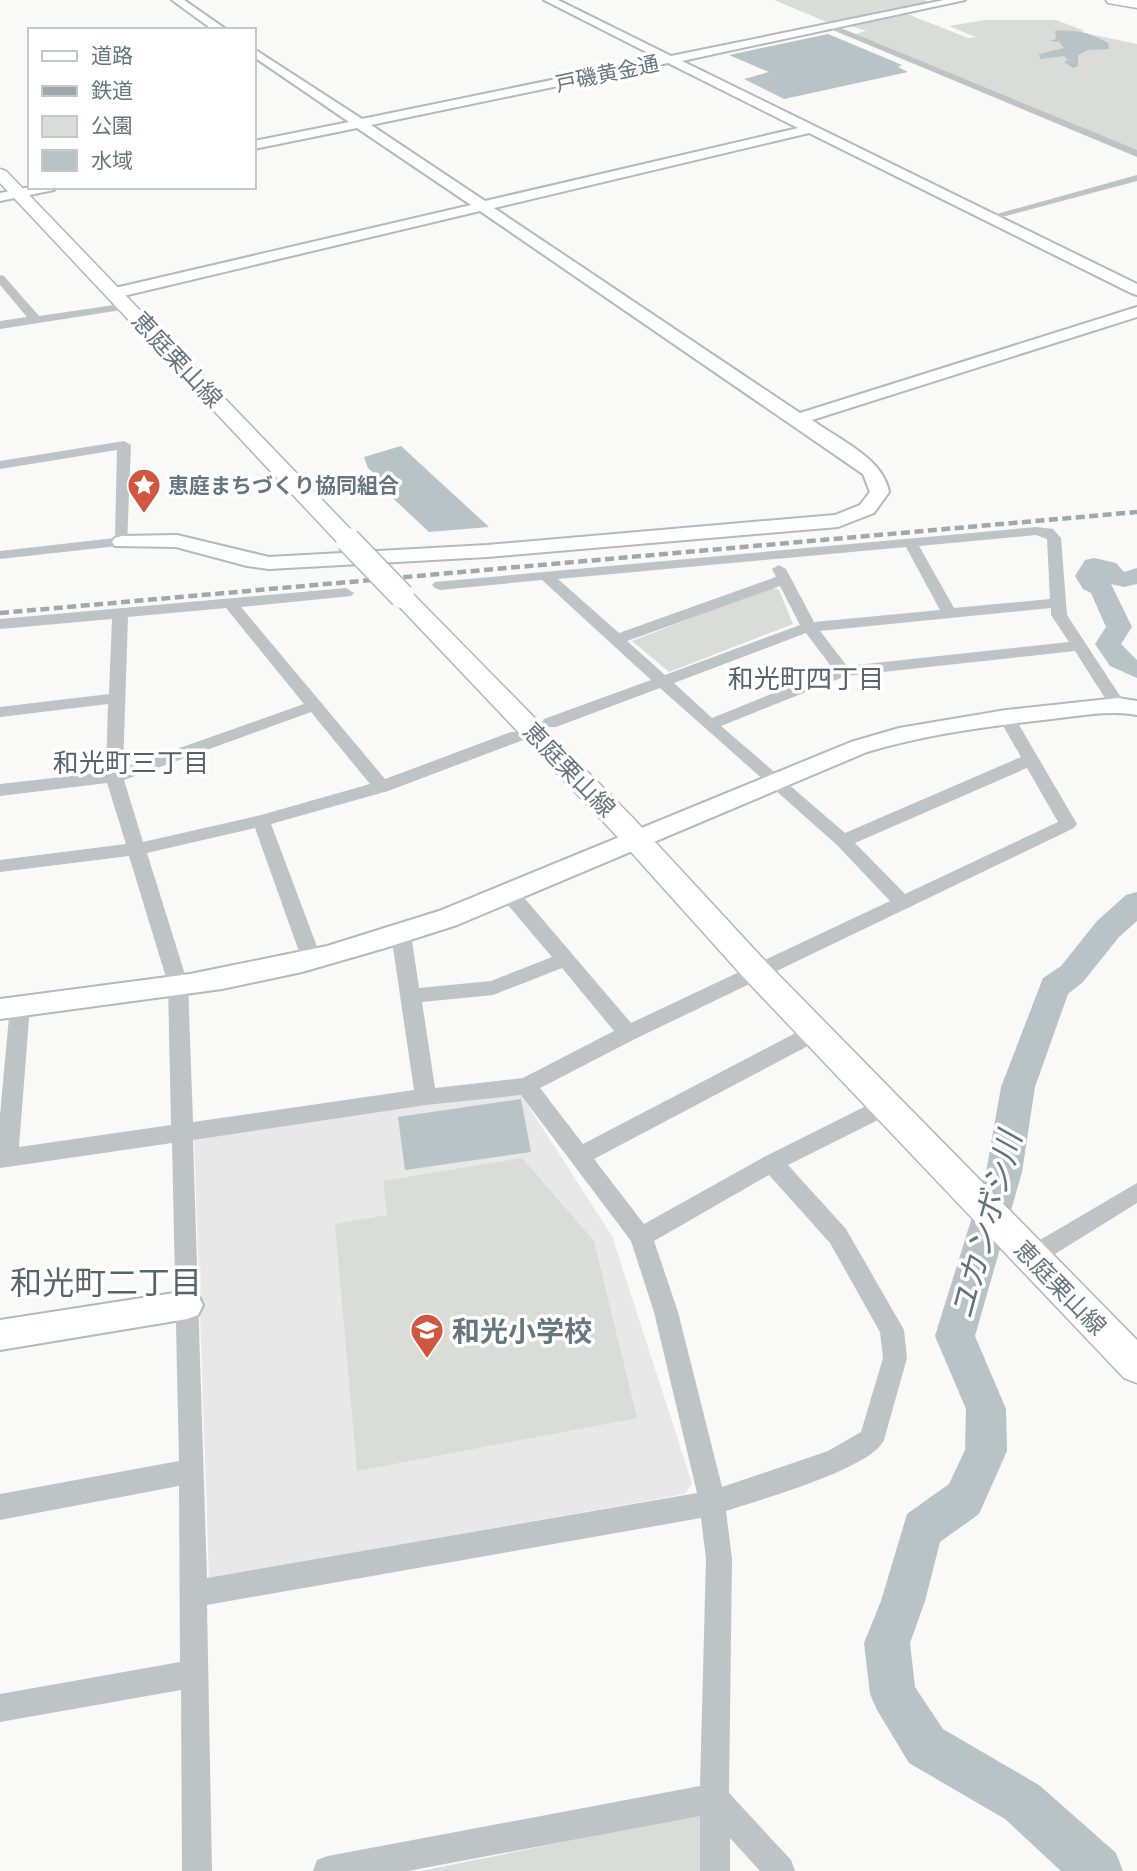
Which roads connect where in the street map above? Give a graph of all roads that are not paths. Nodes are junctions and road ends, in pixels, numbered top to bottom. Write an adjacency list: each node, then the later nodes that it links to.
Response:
1 (177, 0): 7 (street)
2 (549, 0): 9 (street)
3 (960, 0): 6 (street, 戸磯黄金通)
4 (1113, 0): 5 (highway)
5 (1134, 3)
6 (831, 26): 9 (street, 戸磯黄金通); 13 (street)
7 (218, 28)
8 (256, 53): 10 (street)
9 (670, 60): 10 (street, 戸磯黄金通); 11 (street)
10 (359, 123): 12 (street, 戸磯黄金通); 19 (street)
11 (810, 129): 19 (street); 20 (street)
12 (256, 145)
13 (1137, 154)
14 (0, 174): 17 (main road, 恵庭栗山線)
15 (1137, 178): 20 (street)
16 (40, 189): 17 (street)
17 (19, 194): 18 (street); 23 (main road, 恵庭栗山線)
18 (0, 197)
19 (481, 205): 23 (street); 27 (street)
20 (991, 217): 22 (street)
21 (0, 278): 25 (street)
22 (1137, 289)
23 (122, 300): 25 (street); 61 (main road, 恵庭栗山線, bridge)
24 (1137, 312): 27 (street)
25 (36, 320): 26 (street)
26 (0, 325)
27 (797, 419): 29 (street)
28 (0, 466): 29 (street)
29 (122, 542): 31 (street)
30 (909, 542): 32 (street); 37 (street); 40 (street)
31 (0, 555)
32 (771, 555): 33 (street); 34 (street)
33 (545, 575): 35 (street); 43 (street)
34 (784, 579): 42 (street); 43 (street)
35 (440, 585)
36 (346, 593): 38 (street)
37 (1057, 603): 40 (street); 44 (street)
38 (230, 604): 39 (street); 48 (street)
39 (120, 614): 41 (street); 47 (street)
40 (950, 614): 42 (street)
41 (0, 624)
42 (809, 626): 45 (street); 46 (street)
43 (618, 639): 46 (street)
44 (1080, 646): 45 (street); 49 (street)
45 (843, 671): 53 (street)
46 (664, 681): 52 (street); 53 (street)
47 (117, 698): 50 (street); 56 (street)
48 (316, 705): 56 (street); 58 (street)
49 (1127, 707): 51 (street)
50 (0, 712)
51 (1006, 717): 55 (street); 57 (street)
52 (550, 723)
53 (711, 724): 57 (street)
54 (517, 736): 58 (street)
55 (1032, 759): 62 (street); 66 (street)
56 (114, 777): 59 (street); 63 (street)
57 (772, 782): 61 (street); 62 (street)
58 (382, 787): 60 (street)
59 (0, 790)
60 (261, 821): 63 (street); 69 (street)
61 (635, 838): 65 (street); 70 (main road, 恵庭栗山線)
62 (843, 841): 66 (street)
63 (138, 849): 64 (street); 71 (street)
64 (0, 866)
65 (508, 892): 67 (street); 68 (street)
66 (902, 902): 70 (street)
67 (401, 934): 69 (street); 72 (street)
68 (566, 959): 72 (street); 75 (street)
69 (312, 960): 71 (street)
70 (757, 972): 74 (main road, 恵庭栗山線); 75 (street)
71 (178, 984): 73 (street); 79 (street)
72 (411, 996): 77 (street)
73 (10, 1007): 81 (street)
74 (816, 1032): 78 (main road, 恵庭栗山線); 80 (street)
75 (628, 1033): 76 (street)
76 (526, 1086): 77 (street); 80 (street)
77 (426, 1097): 79 (street)
78 (888, 1105): 82 (street); 85 (main road, 恵庭栗山線)
79 (182, 1131): 81 (street); 86 (street)
80 (580, 1156): 84 (street)
81 (3, 1158)
82 (772, 1163): 84 (street); 90 (street)
83 (1137, 1192): 85 (street)
84 (641, 1237): 90 (street)
85 (1027, 1252): 88 (main road, 恵庭栗山線)
86 (187, 1305): 87 (street); 89 (street)
87 (0, 1335)
88 (1137, 1366)
89 (192, 1471): 91 (street); 92 (street)
90 (712, 1503): 92 (street); 95 (street)
91 (0, 1507)
92 (193, 1594): 93 (street)
93 (194, 1674): 94 (street); 96 (street)
94 (0, 1708)
95 (714, 1798): 97 (street); 98 (street); 99 (street)
96 (197, 1871)
97 (328, 1871)
98 (715, 1871)
99 (780, 1871)

